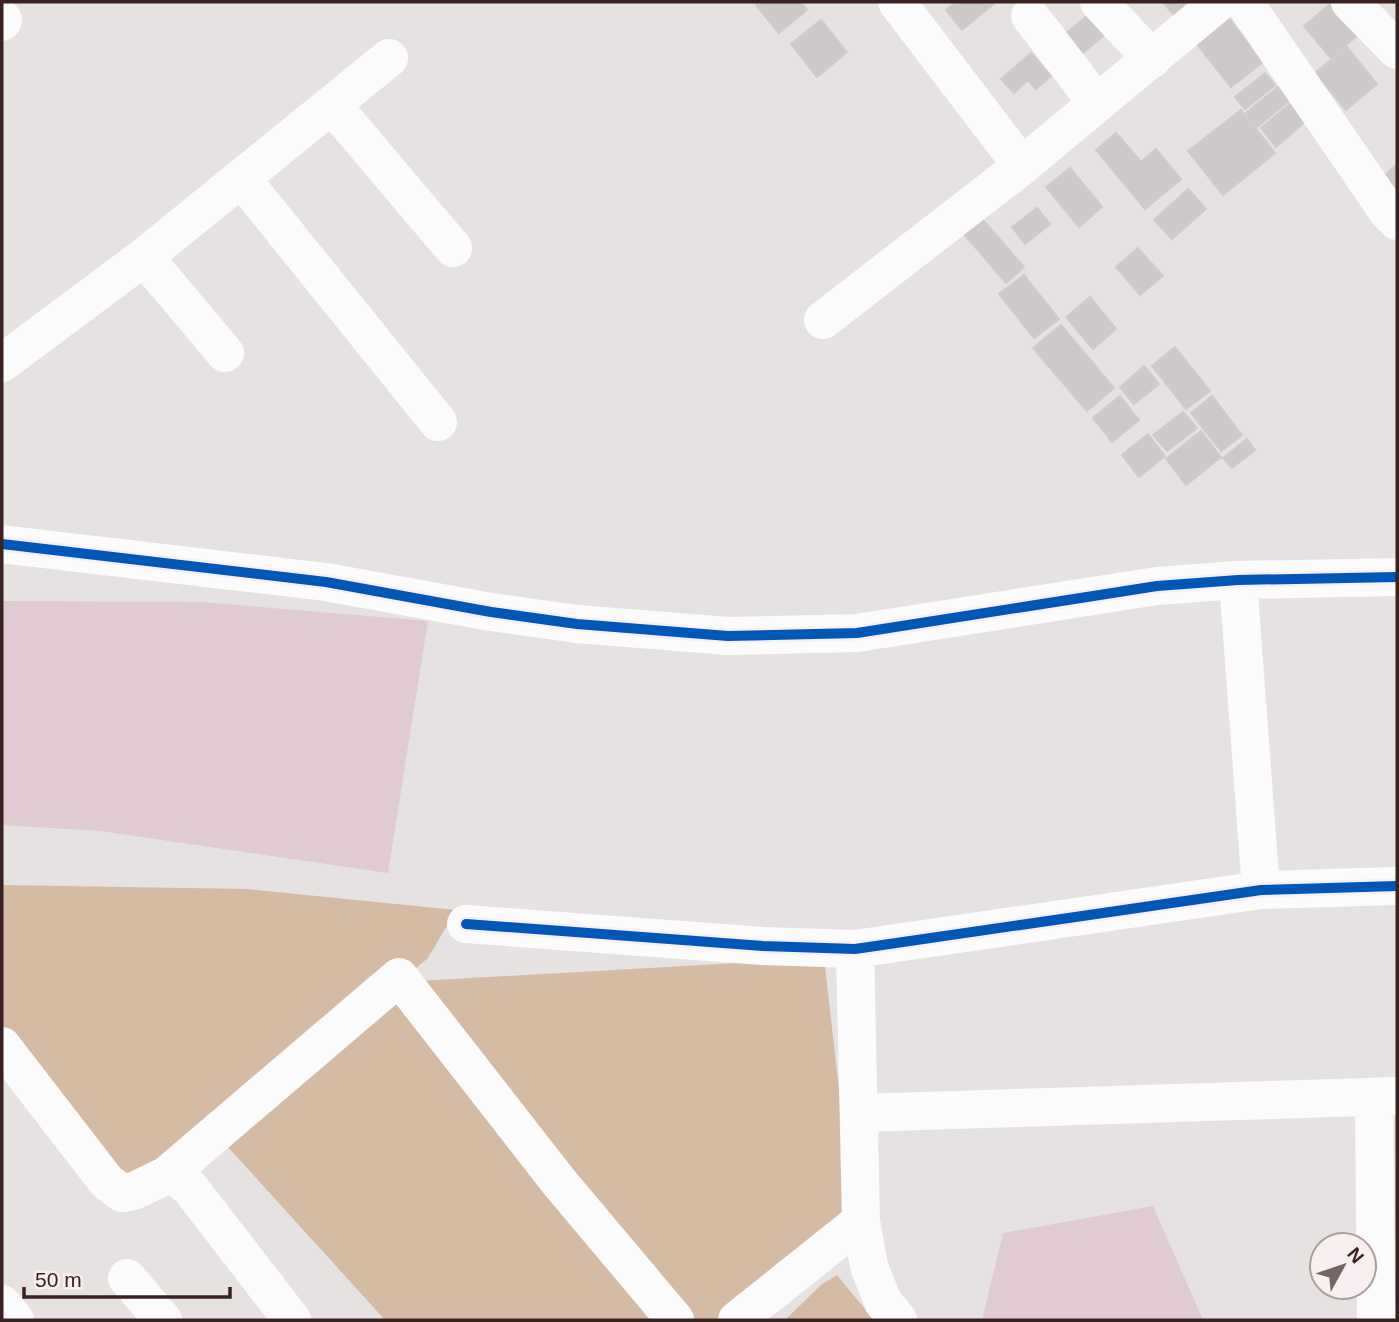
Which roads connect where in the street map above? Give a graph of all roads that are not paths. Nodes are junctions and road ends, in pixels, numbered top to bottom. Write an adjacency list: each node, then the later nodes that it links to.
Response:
1 (897, 2): 12 (street)
2 (1099, 2): 9 (street)
3 (1219, 2): 9 (street)
4 (1244, 2): 14 (street)
5 (1350, 2): 7 (street)
6 (1030, 16): 10 (street)
7 (1397, 50)
8 (389, 58): 11 (street)
9 (1152, 59): 10 (street)
10 (1097, 103): 12 (street)
11 (332, 105): 13 (street); 15 (street)
12 (1022, 166): 17 (street)
13 (241, 178): 16 (street); 20 (street)
14 (1397, 221)
15 (453, 248)
16 (144, 257): 18 (street); 19 (street)
17 (823, 320)
18 (225, 354)
19 (2, 363)
20 (438, 422)
21 (2, 544): 23 (street)
22 (1397, 577): 23 (street)
23 (1238, 580): 25 (street)
24 (1397, 886): 25 (street)
25 (1261, 890): 27 (street)
26 (466, 923): 27 (street)
27 (855, 949): 30 (street)
28 (2, 1046): 31 (street)
29 (1386, 1097): 30 (street); 41 (street)
30 (860, 1113): 32 (street)
31 (167, 1175): 37 (street); 38 (street)
32 (861, 1221): 39 (street); 40 (street)
33 (127, 1278): 36 (street)
34 (2, 1304): 35 (street)
35 (15, 1320)
36 (163, 1320)
37 (292, 1320)
38 (675, 1320)
39 (737, 1320)
40 (898, 1320)
41 (1377, 1320)

